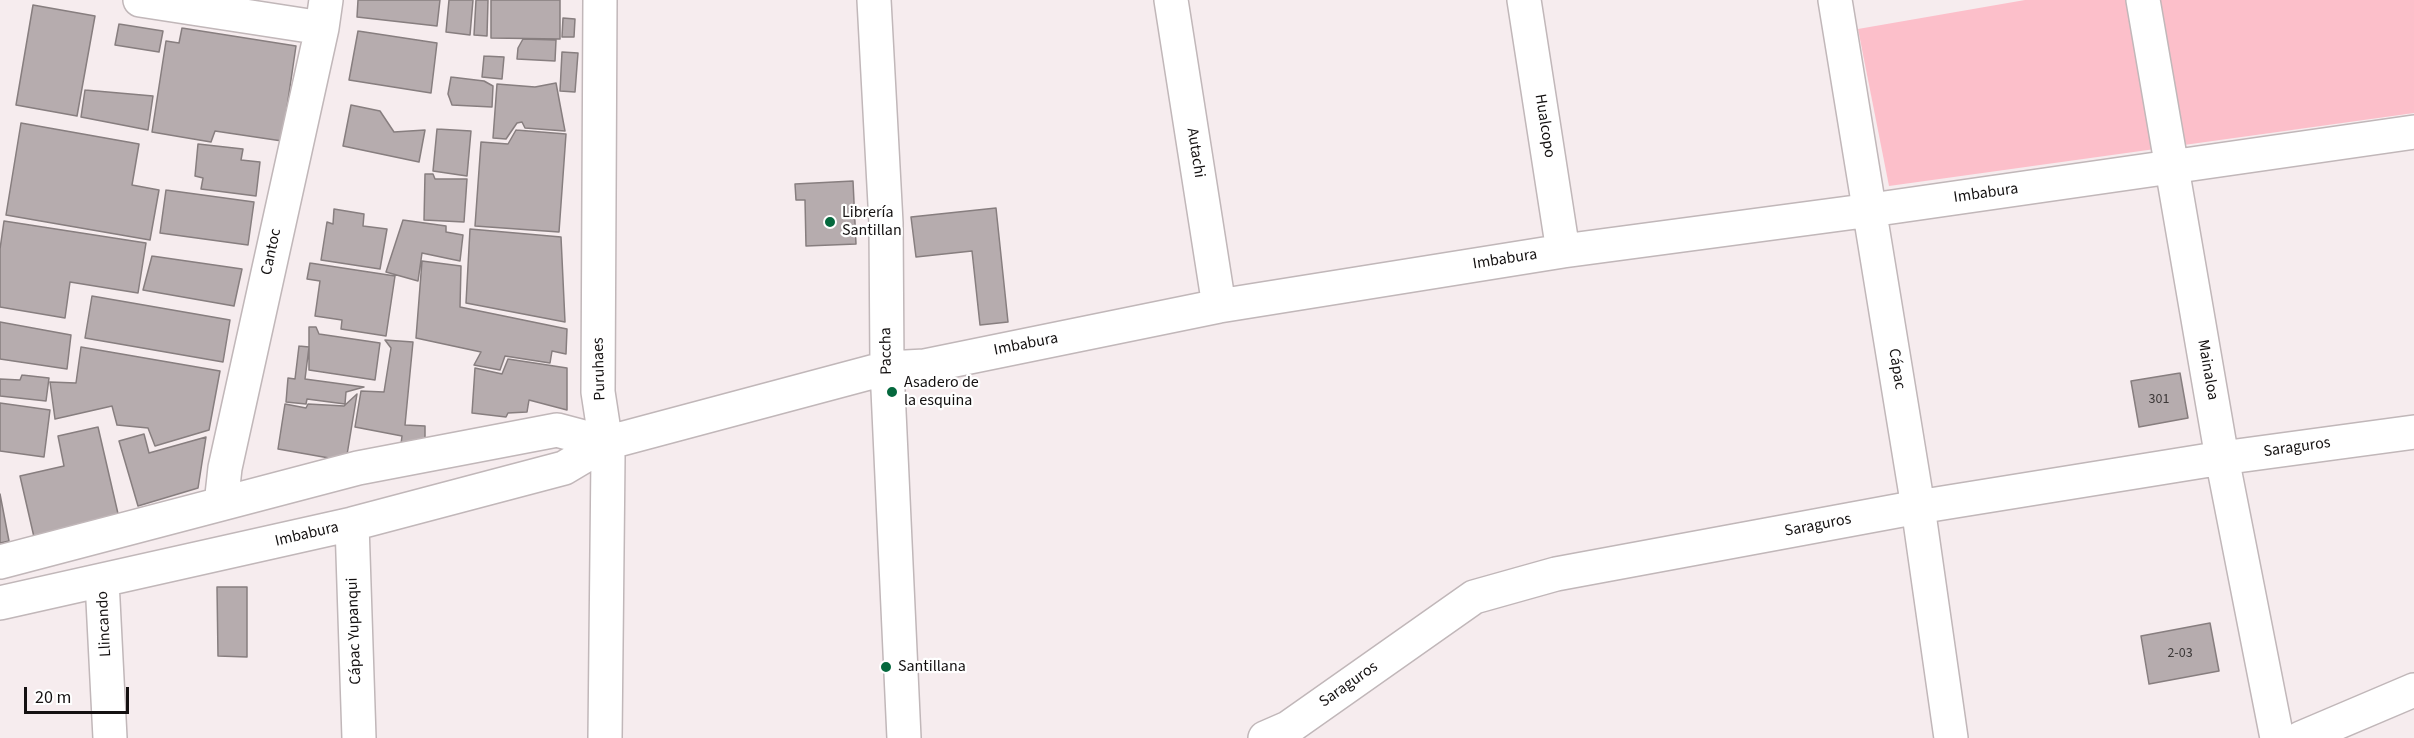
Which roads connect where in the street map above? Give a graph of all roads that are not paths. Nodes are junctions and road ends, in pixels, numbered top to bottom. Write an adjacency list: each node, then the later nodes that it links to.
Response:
1 (140, 0): 8 (street)
2 (600, 0): 16 (street, Puruhaes)
3 (874, 0): 14 (street, Paccha)
4 (1171, 0): 13 (street, Autachi)
5 (1524, 0): 12 (street, Hualcopo)
6 (1835, 0): 11 (street, Cápac)
7 (2143, 0): 10 (street, Mainaloa)
8 (324, 14): 18 (street, Cantoc)
9 (2414, 132): 10 (street, Imbabura)
10 (2170, 168): 11 (street, Imbabura); 17 (street, Mainaloa)
11 (1871, 210): 12 (street, Imbabura); 19 (street, Cápac)
12 (1563, 251): 13 (street, Imbabura)
13 (1219, 306): 14 (street, Imbabura)
14 (887, 368): 16 (street, Imbabura); 28 (street, Paccha)
15 (2414, 432): 17 (street, Saraguros)
16 (606, 443): 18 (street, Imbabura); 20 (street, Imbabura); 27 (street, Puruhaes)
17 (2222, 458): 19 (street, Saraguros); 31 (street, Mainaloa)
18 (221, 504): 21 (street, Imbabura)
19 (1918, 507): 29 (street, Saraguros); 30 (street, Cápac)
20 (352, 524): 22 (street, Imbabura); 26 (street, Cápac Yupanqui)
21 (0, 562)
22 (102, 581): 23 (street, Imbabura); 25 (street, Llincando)
23 (0, 603)
24 (2414, 690): 32 (street)
25 (110, 738)
26 (359, 738)
27 (605, 738)
28 (904, 738)
29 (1265, 738)
30 (1951, 738)
31 (2277, 738)
32 (2301, 738)

